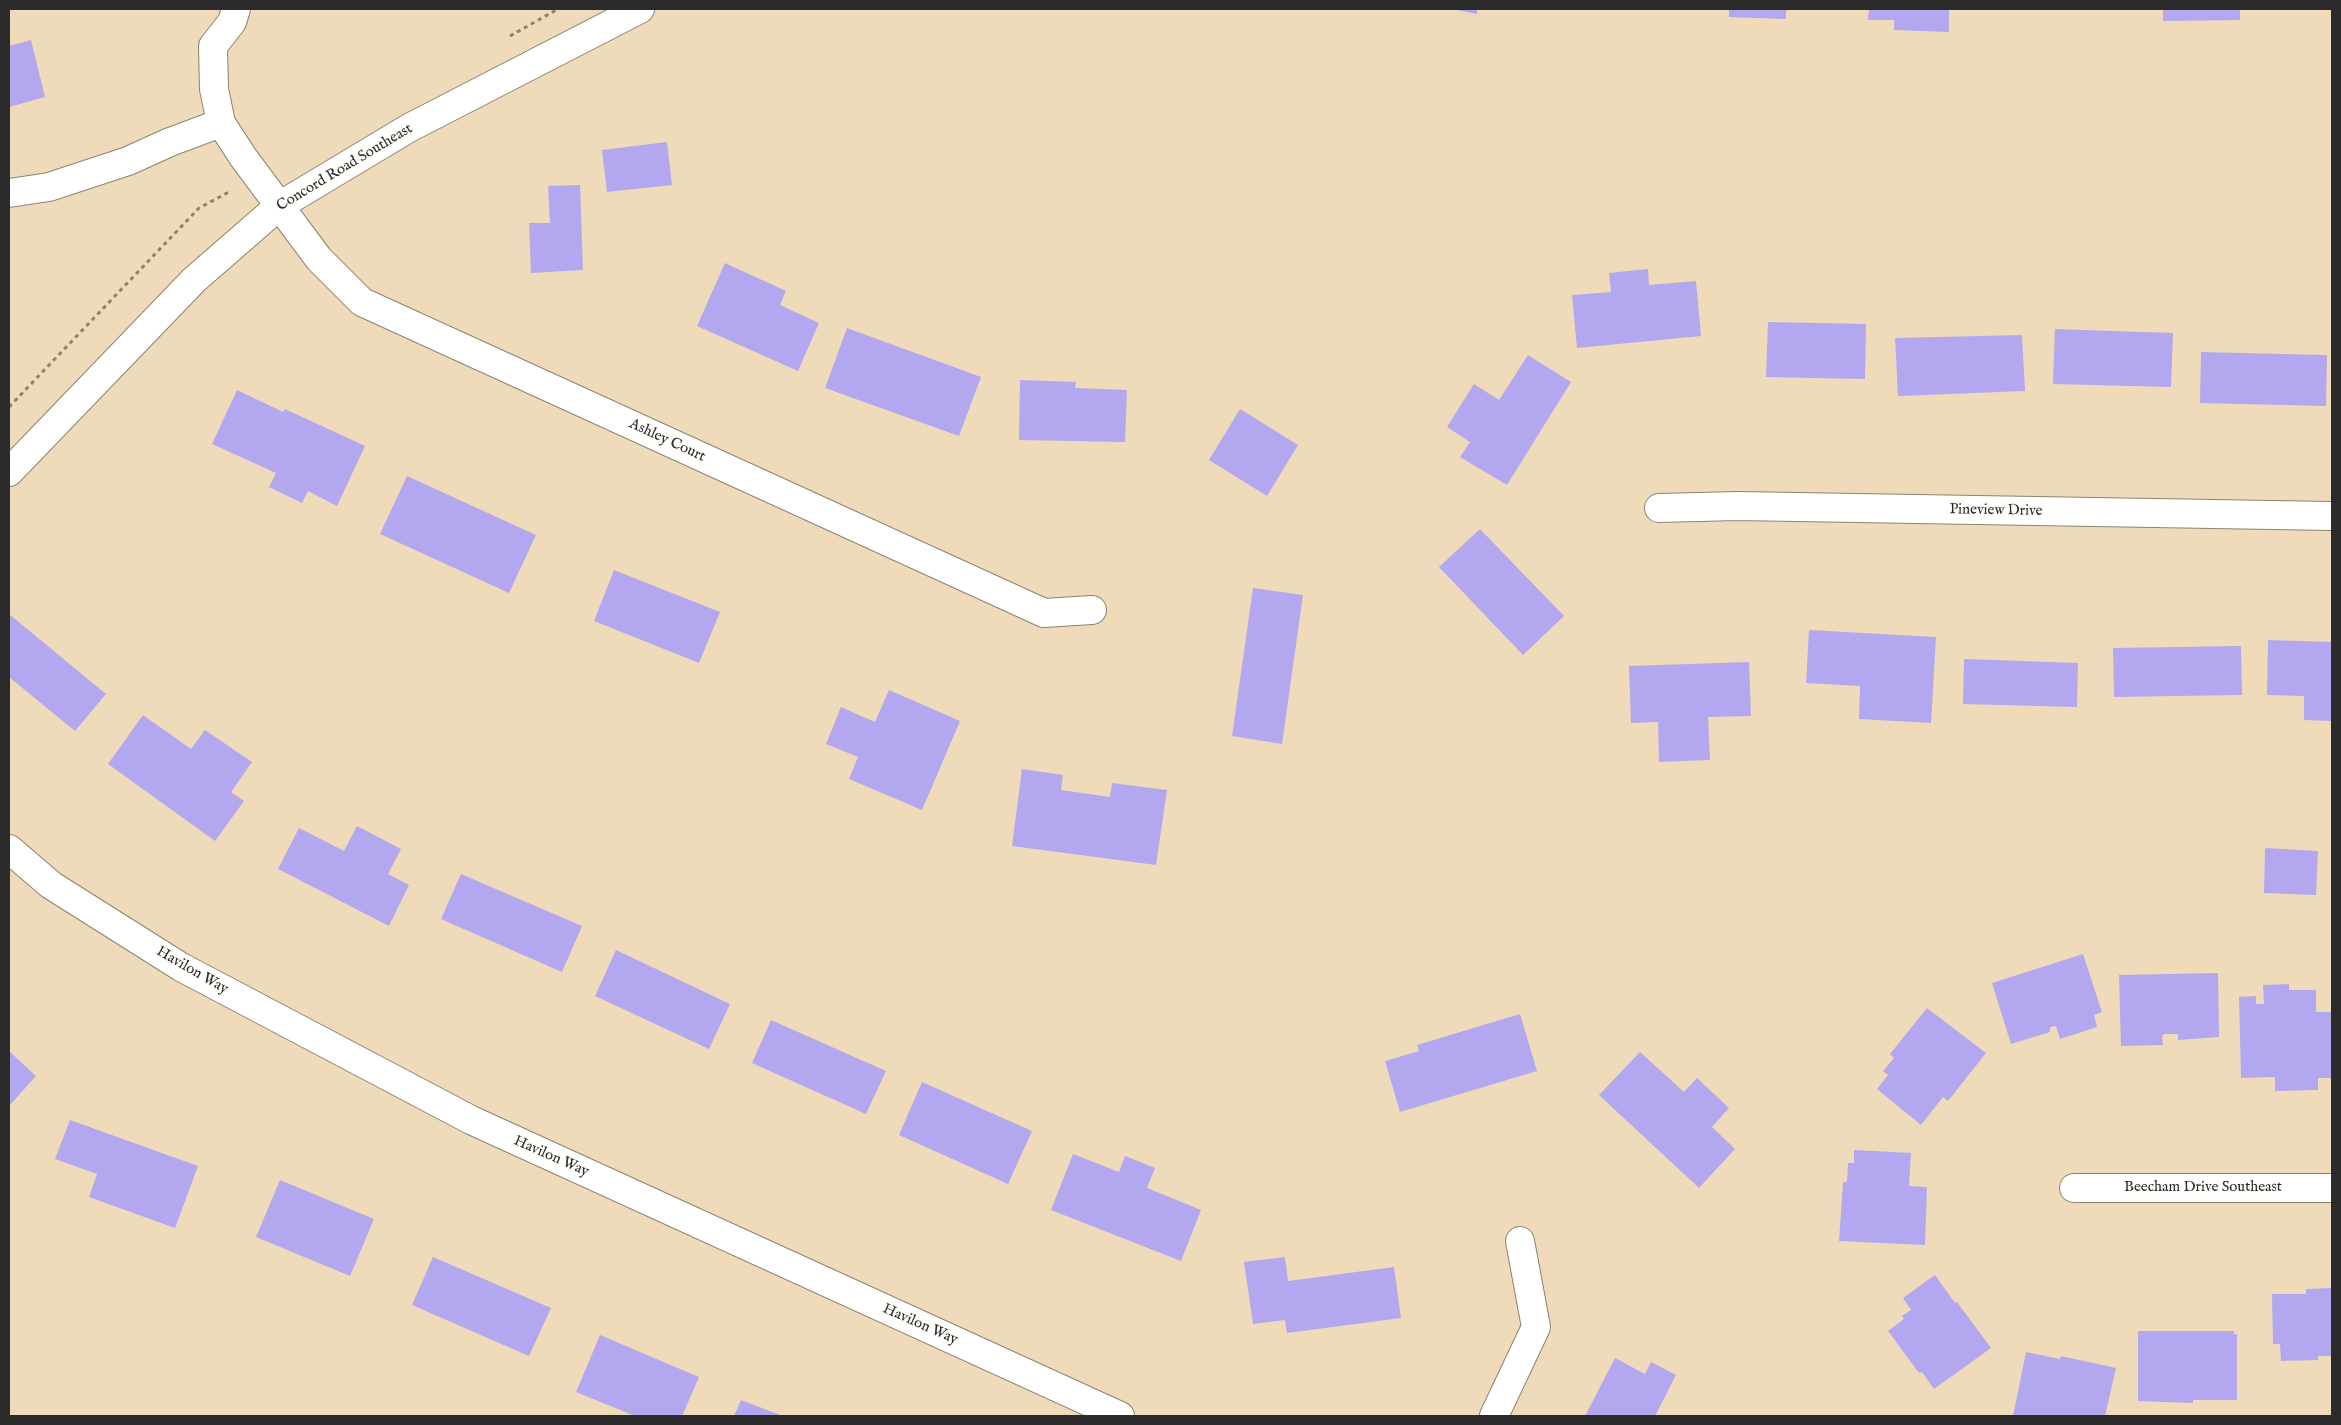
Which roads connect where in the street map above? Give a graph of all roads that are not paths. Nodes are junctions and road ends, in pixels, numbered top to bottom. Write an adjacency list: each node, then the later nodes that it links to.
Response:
1 (236, 9): 3 (street)
2 (640, 9): 5 (street, Concord Road Southeast)
3 (221, 124): 4 (street); 5 (street, Ashley Court)
4 (9, 193)
5 (278, 206): 6 (street, Concord Road Southeast); 9 (street, Ashley Court)
6 (9, 472)
7 (1659, 508): 8 (street, Pineview Drive)
8 (2332, 516)
9 (1092, 610)
10 (9, 849): 14 (street, Havilon Way)
11 (2074, 1188): 12 (street, Beecham Drive Southeast)
12 (2332, 1188)
13 (1520, 1241): 15 (street)
14 (1120, 1416)
15 (1494, 1416)

